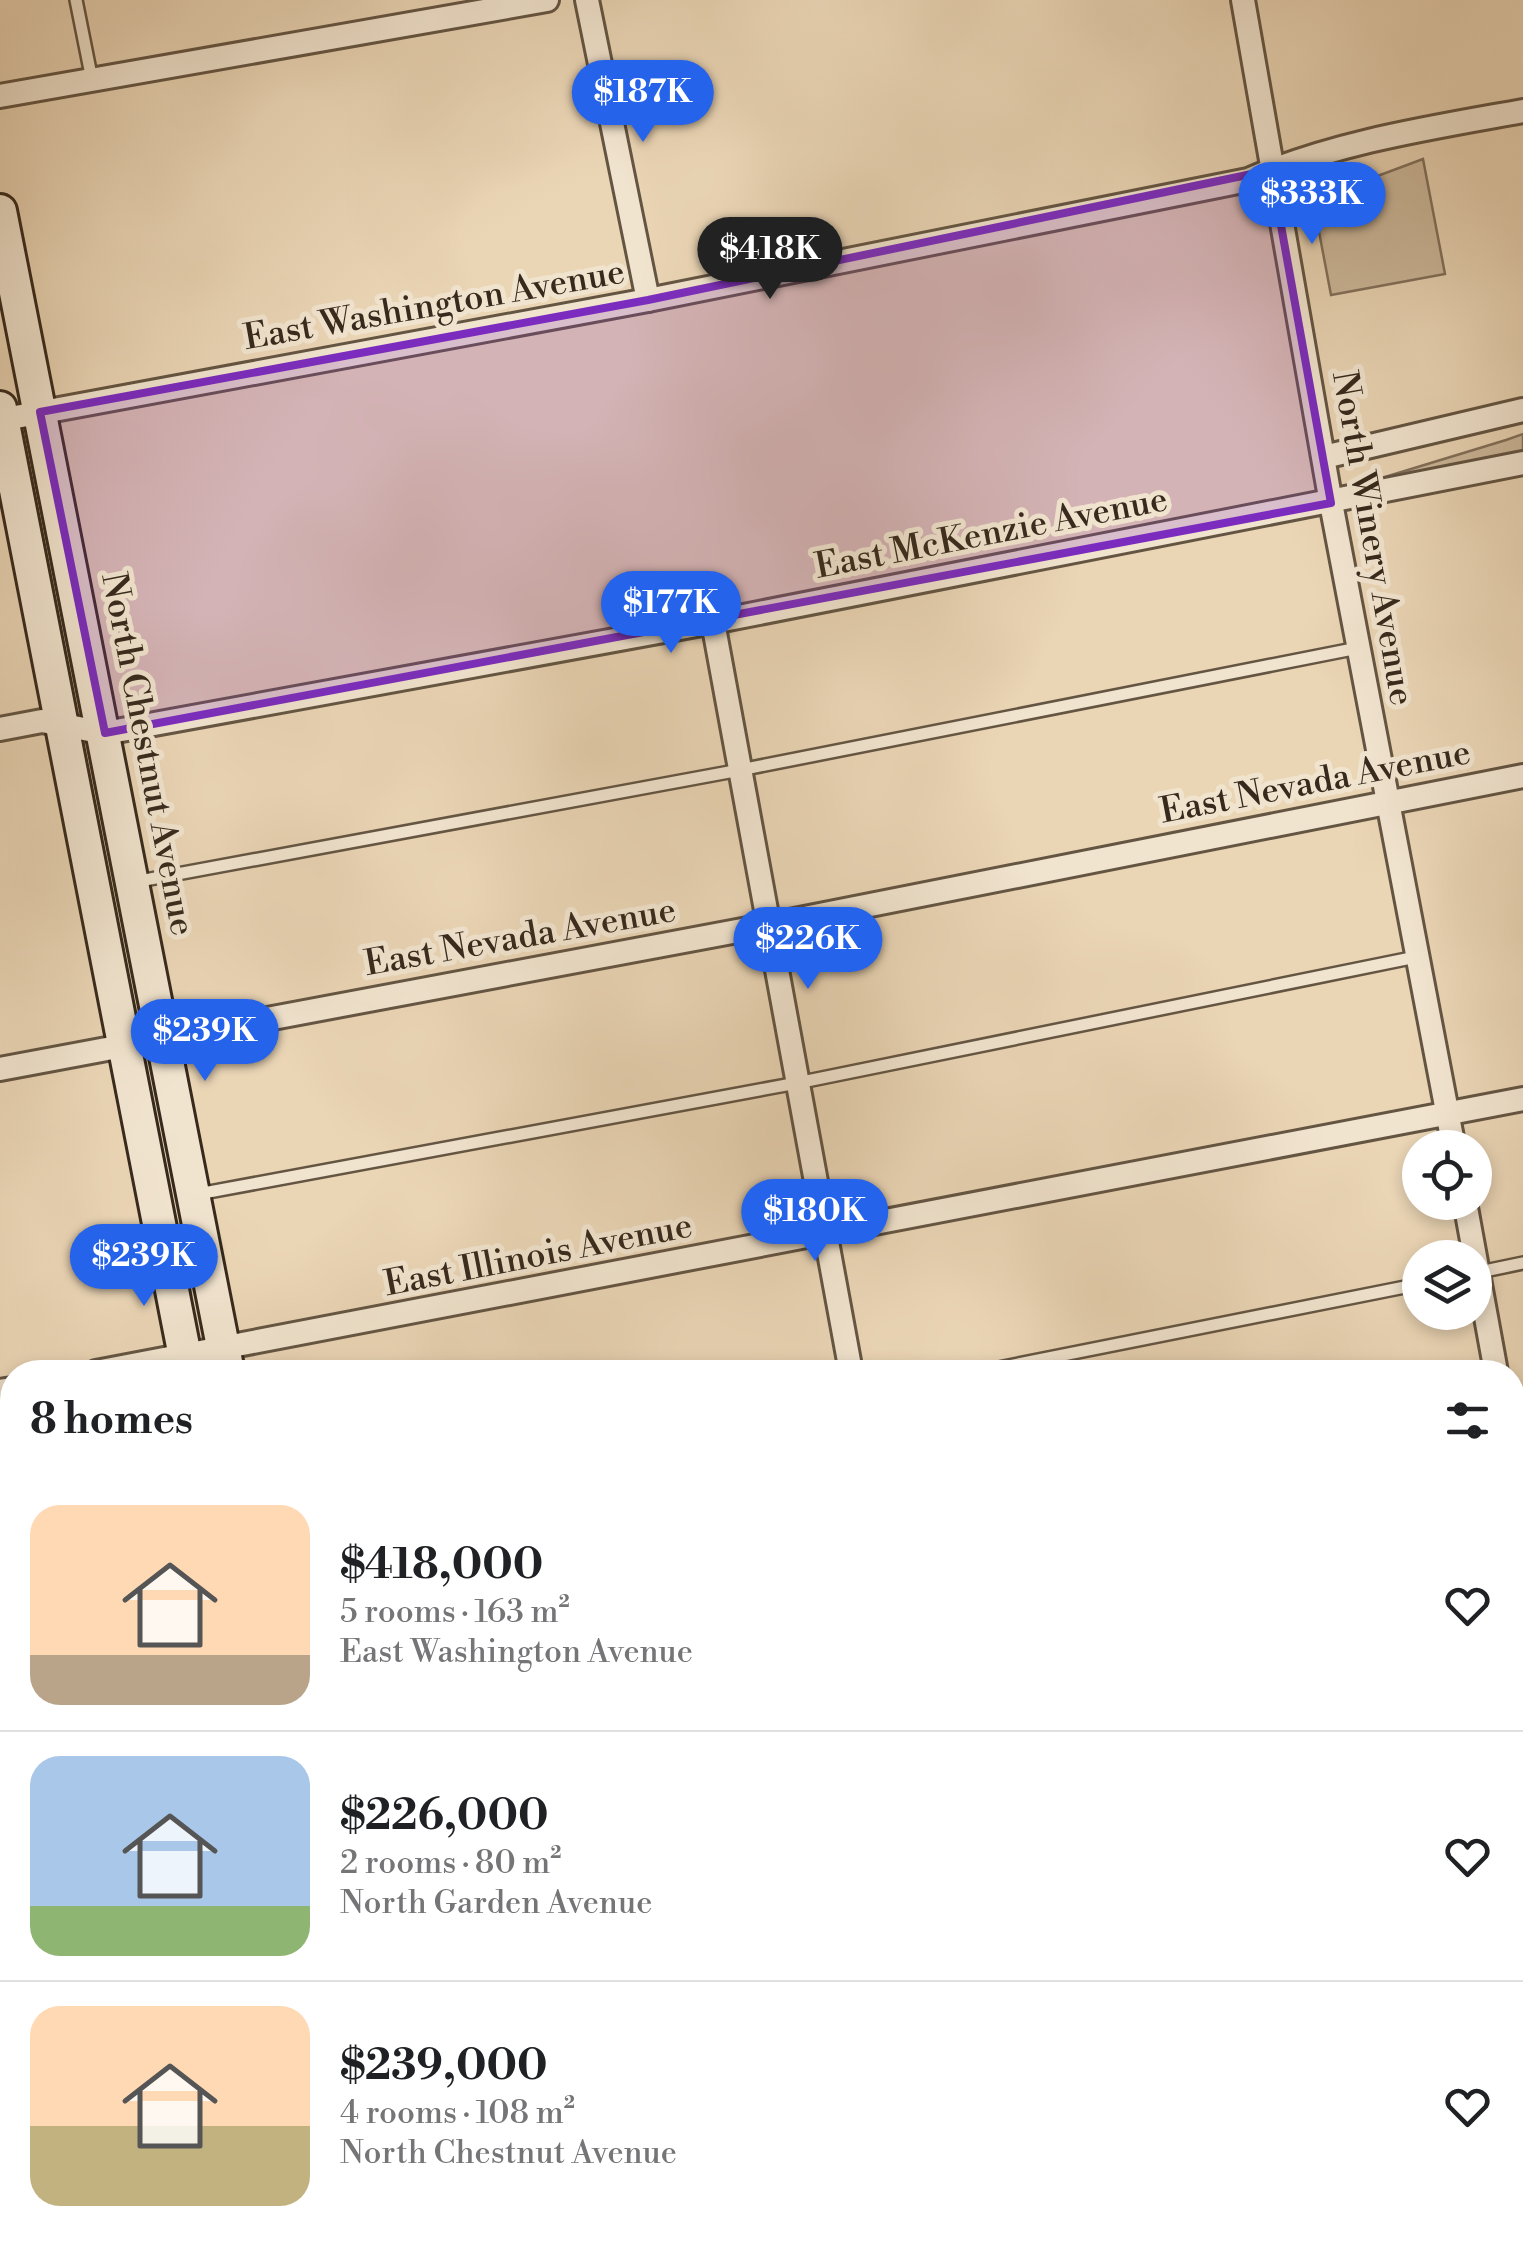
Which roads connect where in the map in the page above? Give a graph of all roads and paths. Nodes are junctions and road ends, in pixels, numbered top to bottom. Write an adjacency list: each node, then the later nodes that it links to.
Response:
1 (76, 0): 5 (lane)
2 (547, 0): 5 (street)
3 (587, 0): 10 (street)
4 (1243, 0): 8 (street, North Winery Avenue)
5 (92, 80): 6 (street)
6 (0, 96)
7 (1523, 111): 8 (street, East Washington Avenue)
8 (1271, 170): 10 (street, East Washington Avenue); 14 (street, North Winery Avenue)
9 (0, 211): 12 (main road, North Chestnut Avenue)
10 (648, 300): 12 (street, East Washington Avenue)
11 (1523, 410): 14 (street)
12 (40, 412): 13 (street, East Washington Avenue); 21 (main road, North Chestnut Avenue)
13 (1, 416): 19 (main road)
14 (1324, 457): 16 (street, North Winery Avenue)
15 (1523, 463): 16 (street, East McKenzie Avenue)
16 (1331, 503): 17 (street, East McKenzie Avenue); 18 (street, North Winery Avenue)
17 (713, 622): 21 (street, East McKenzie Avenue); 22 (street)
18 (1358, 648): 22 (lane); 24 (street, North Winery Avenue)
19 (64, 725): 20 (street, East McKenzie Avenue); 21 (street, East McKenzie Avenue); 29 (main road)
20 (0, 729)
21 (104, 733): 25 (main road, North Chestnut Avenue)
22 (740, 770): 25 (lane); 26 (street)
23 (1523, 776): 24 (street, East Nevada Avenue)
24 (1388, 801): 26 (street, East Nevada Avenue); 27 (street, North Winery Avenue)
25 (134, 882): 28 (main road, North Chestnut Avenue)
26 (769, 925): 28 (street, East Nevada Avenue); 31 (street)
27 (1416, 957): 31 (lane); 33 (street, North Winery Avenue)
28 (164, 1036): 29 (street, East Nevada Avenue); 35 (main road, North Chestnut Avenue)
29 (124, 1044): 30 (street, East Nevada Avenue); 41 (main road)
30 (0, 1068)
31 (798, 1083): 35 (lane); 36 (street)
32 (1523, 1098): 33 (street, East Illinois Avenue)
33 (1447, 1113): 34 (street, North Winery Avenue); 36 (street, East Illinois Avenue)
34 (1450, 1130)
35 (194, 1195): 42 (main road, North Chestnut Avenue)
36 (824, 1236): 42 (street, East Illinois Avenue); 43 (street)
37 (1523, 1264): 38 (lane)
38 (1492, 1269)
39 (1402, 1288): 44 (lane)
40 (1488, 1330): 45 (street)
41 (185, 1360)
42 (226, 1360)
43 (849, 1360)
44 (1038, 1360)
45 (1494, 1360)

